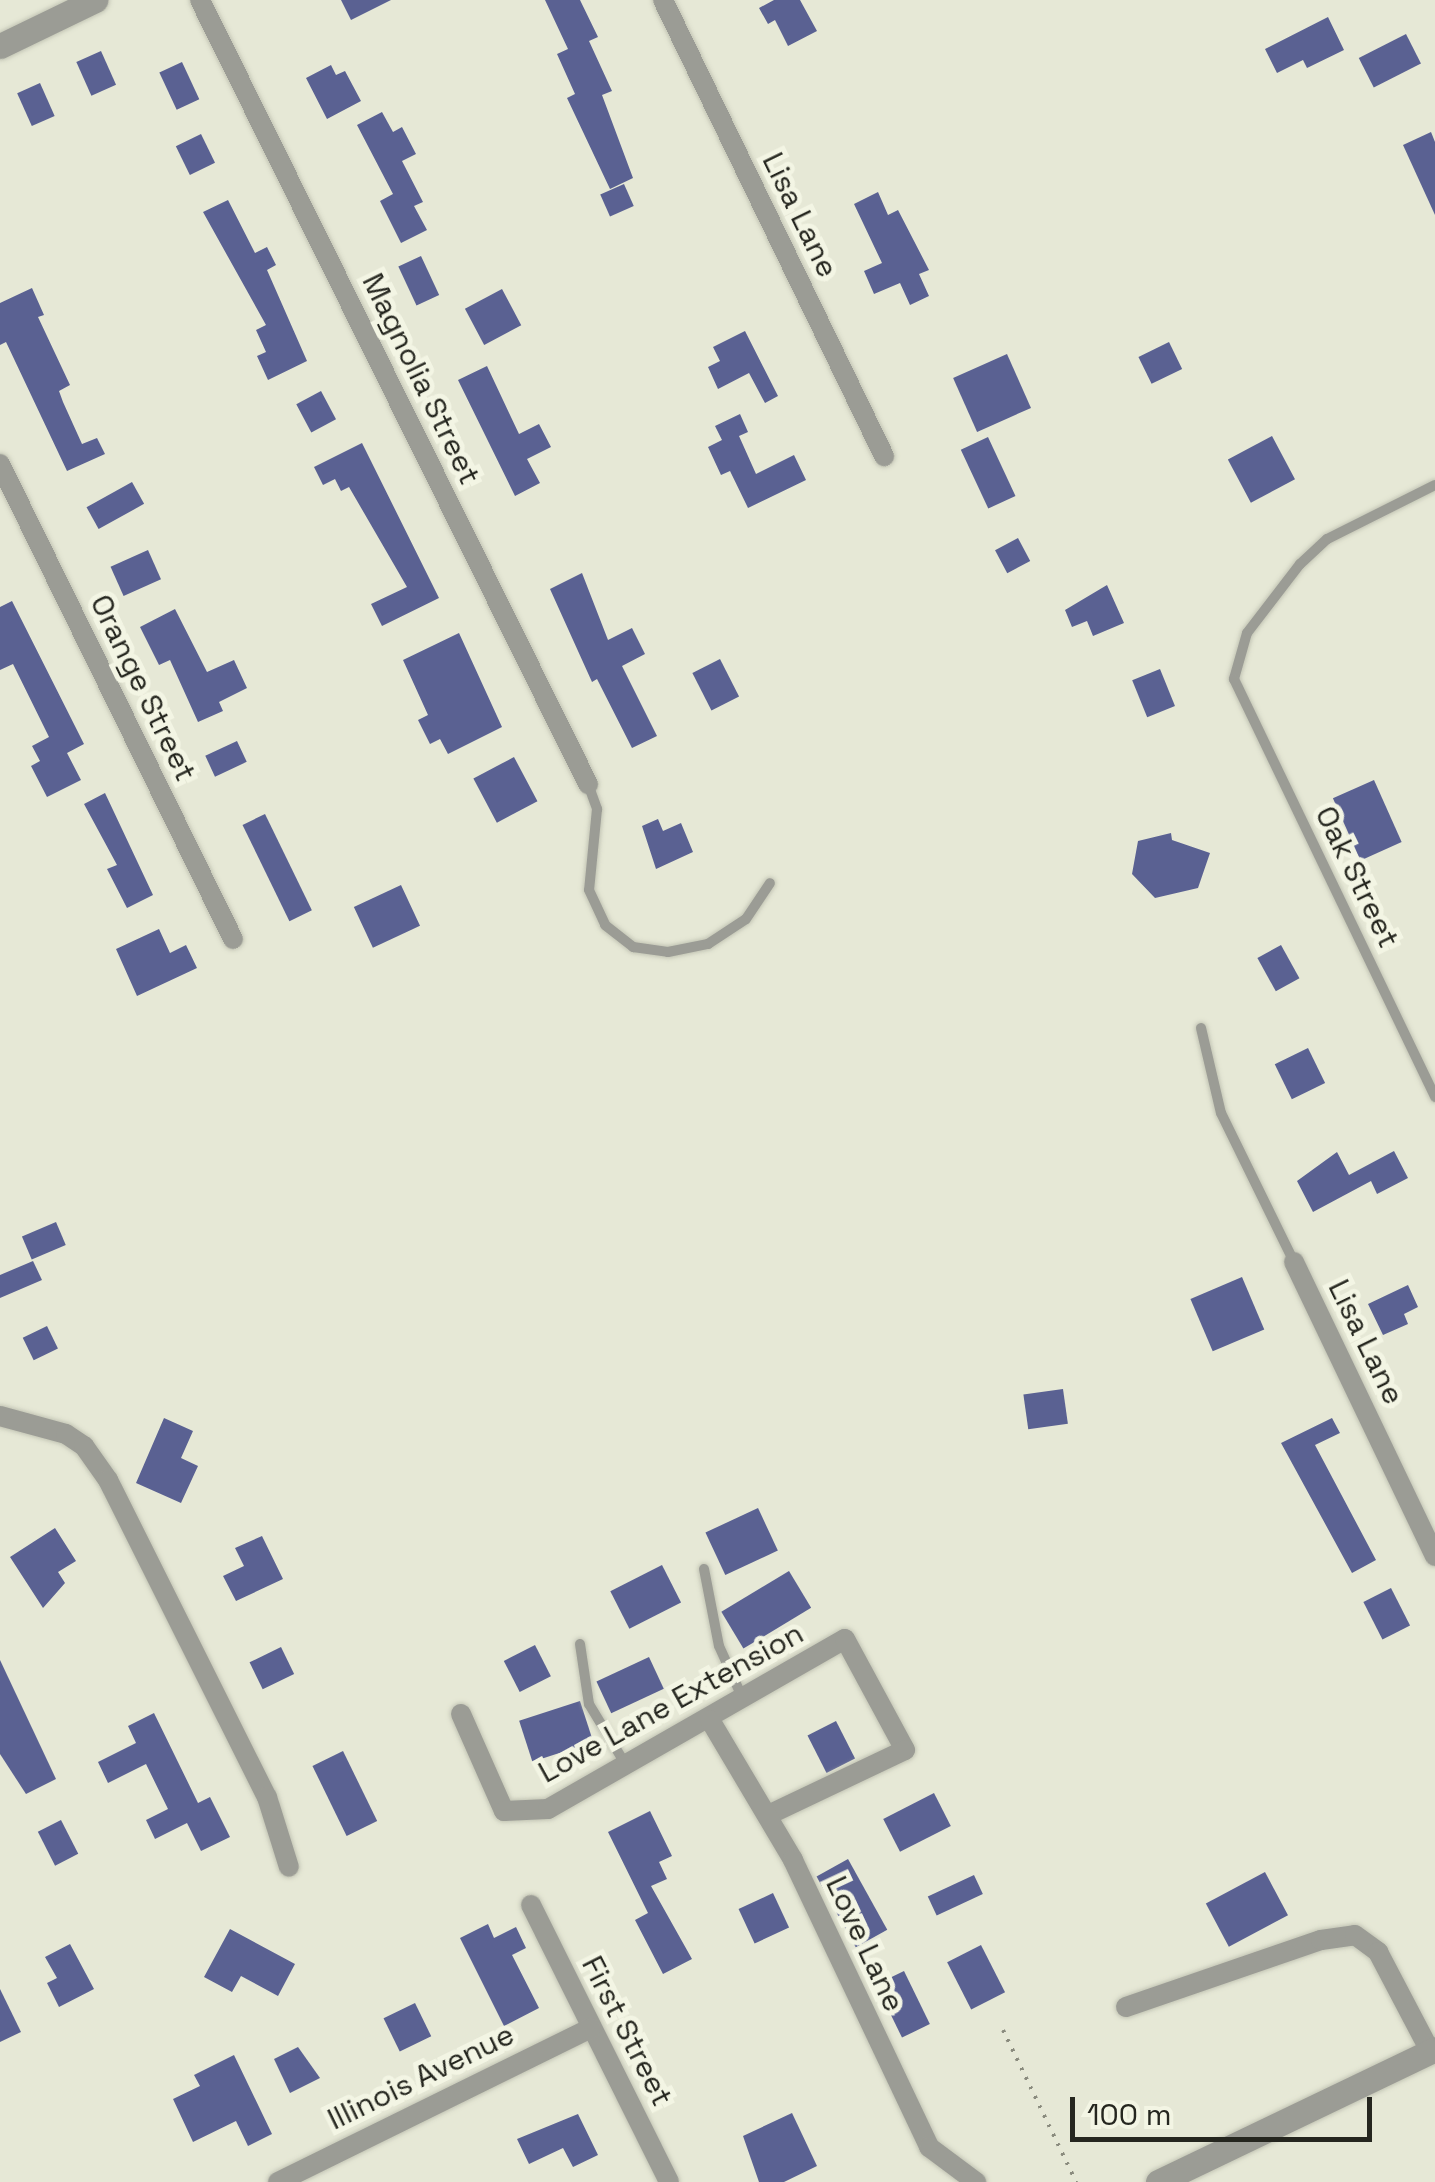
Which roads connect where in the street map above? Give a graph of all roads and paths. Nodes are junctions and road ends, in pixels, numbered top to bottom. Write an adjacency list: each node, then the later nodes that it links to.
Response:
1 (95, 0): 4 (street)
2 (200, 0): 8 (street, Magnolia Street)
3 (663, 0): 5 (street, Lisa Lane)
4 (0, 46)
5 (884, 456)
6 (0, 464): 10 (street, Orange Street)
7 (1435, 485): 12 (lane, Oak Street)
8 (588, 784): 9 (lane)
9 (770, 884)
10 (232, 939)
11 (1201, 1028): 13 (lane)
12 (1435, 1097)
13 (1294, 1262): 15 (street, Lisa Lane)
14 (0, 1416): 23 (street)
15 (1435, 1556)
16 (704, 1569): 18 (lane)
17 (580, 1644): 21 (lane)
18 (744, 1700): 20 (street, Love Lane Extension); 22 (street, Love Lane Extension)
19 (461, 1714): 21 (street, Love Lane Extension)
20 (710, 1720): 21 (street, Love Lane Extension); 22 (street, Love Lane)
21 (626, 1765)
22 (768, 1815): 31 (street, Love Lane)
23 (289, 1867)
24 (531, 1906): 26 (street, First Street)
25 (1126, 2007): 28 (street)
26 (591, 2028): 29 (street, Illinois Avenue); 30 (street, First Street)
27 (1003, 2030): 32 (path)
28 (1432, 2050): 33 (street)
29 (278, 2182)
30 (669, 2182)
31 (976, 2182)
32 (1076, 2182)
33 (1158, 2182)

